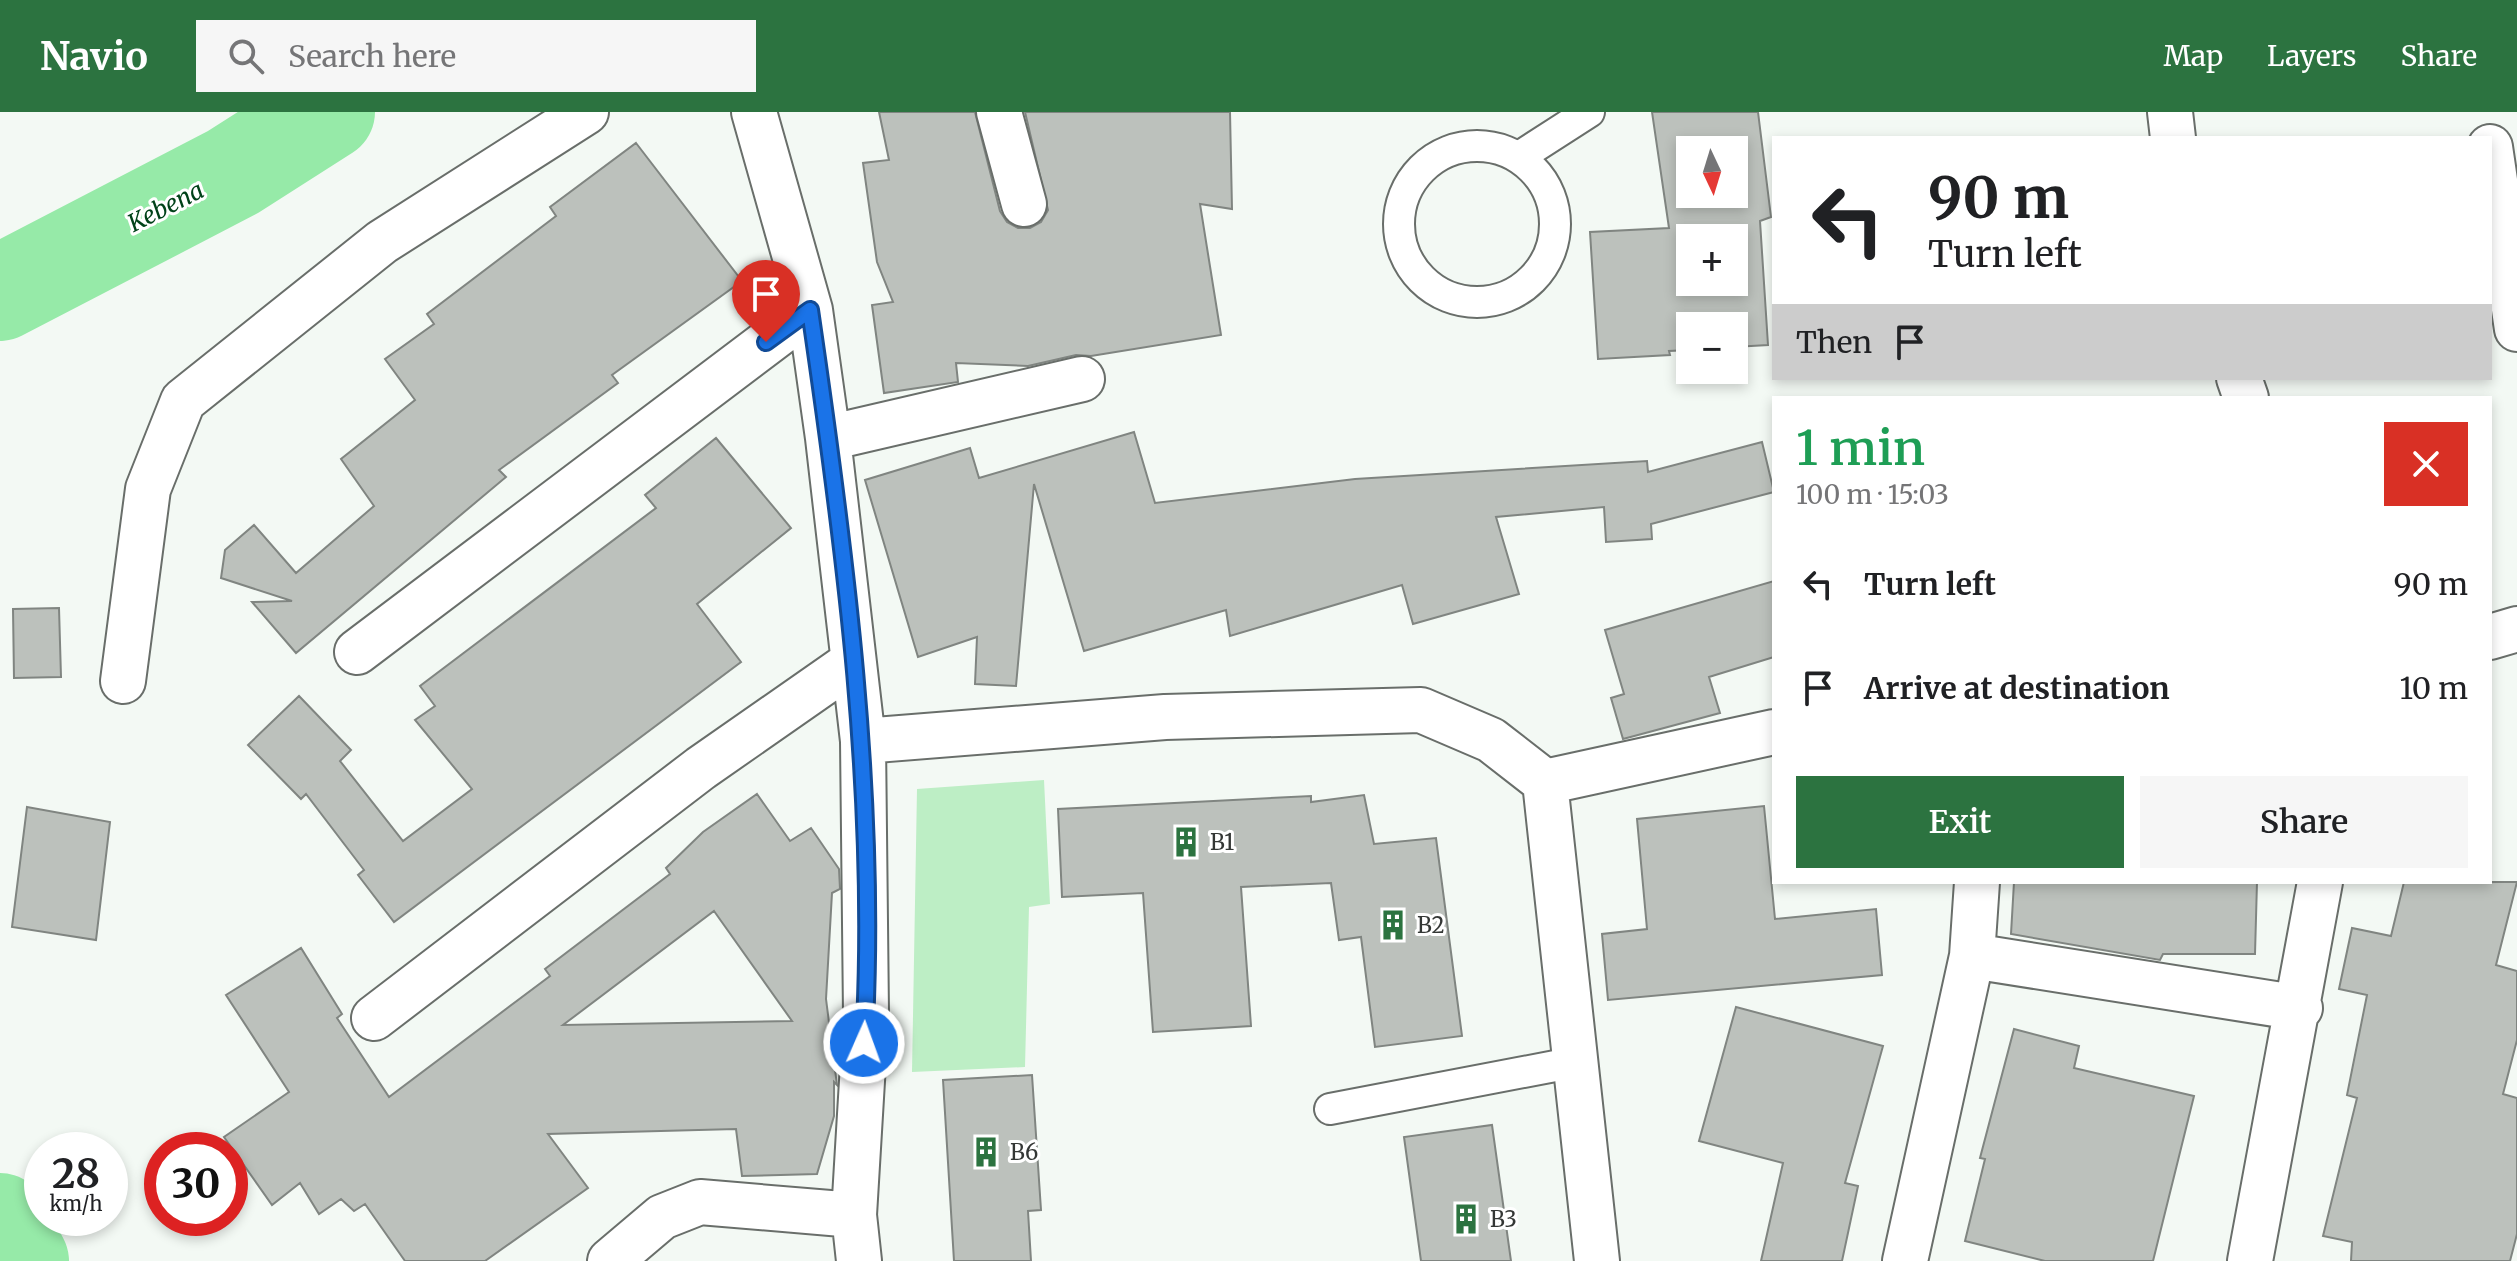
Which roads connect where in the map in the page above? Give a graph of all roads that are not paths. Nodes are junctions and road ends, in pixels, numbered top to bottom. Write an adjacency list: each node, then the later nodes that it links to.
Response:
1 (586, 112): 20 (street)
2 (754, 112): 12 (street)
3 (999, 112): 11 (street)
4 (1589, 112): 9 (lane)
5 (2170, 112): 7 (street)
6 (2485, 112): 8 (street)
7 (2173, 136)
8 (2489, 136)
9 (1519, 157): 9 (lane)
10 (2492, 160): 13 (street)
11 (1024, 204)
12 (810, 310): 15 (street); 18 (street)
13 (2517, 329)
14 (1082, 379): 15 (street)
15 (828, 438): 19 (street)
16 (2517, 629): 17 (street)
17 (2492, 636)
18 (357, 652)
19 (853, 662): 22 (street); 28 (street)
20 (123, 681)
21 (1772, 732): 23 (street)
22 (863, 741): 23 (street); 31 (street)
23 (1545, 782): 29 (street)
24 (1977, 884): 26 (street)
25 (2320, 884): 27 (street)
26 (1972, 956): 27 (street); 35 (street)
27 (2300, 1008): 36 (street)
28 (374, 1018)
29 (1576, 1062): 30 (lane); 34 (street)
30 (1330, 1109)
31 (854, 1215): 32 (street); 33 (street)
32 (610, 1261)
33 (859, 1261)
34 (1597, 1261)
35 (1905, 1261)
36 (2250, 1261)

